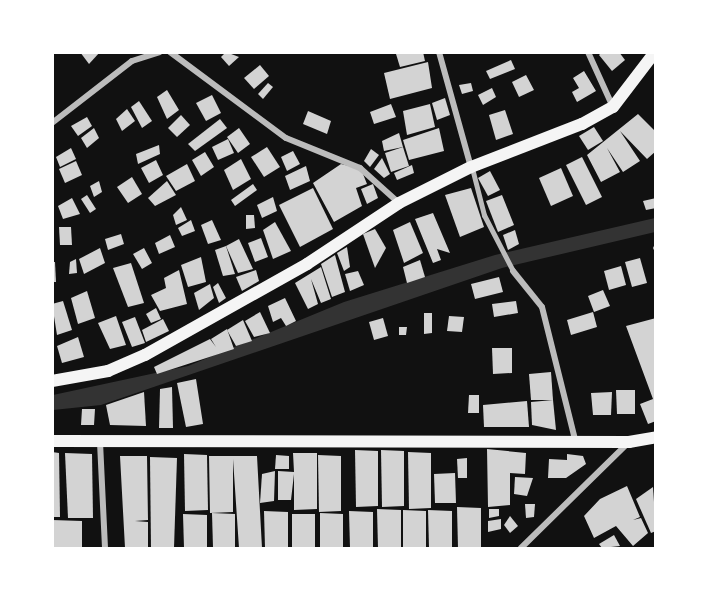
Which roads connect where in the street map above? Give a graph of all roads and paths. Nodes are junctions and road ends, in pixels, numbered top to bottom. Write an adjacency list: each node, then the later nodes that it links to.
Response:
1 (160, 52): 7 (street)
2 (170, 52): 9 (street)
3 (439, 52): 8 (street)
4 (588, 52): 6 (street)
5 (655, 52): 6 (main road)
6 (613, 107): 8 (main road)
7 (52, 123)
8 (471, 167): 9 (main road); 10 (street)
9 (399, 203): 11 (main road)
10 (513, 271): 13 (street)
11 (52, 381)
12 (656, 437): 16 (main road)
13 (575, 439): 15 (main road); 16 (main road)
14 (52, 441): 15 (main road)
15 (100, 442): 17 (street)
16 (629, 442): 18 (street)
17 (105, 549)
18 (521, 549)

